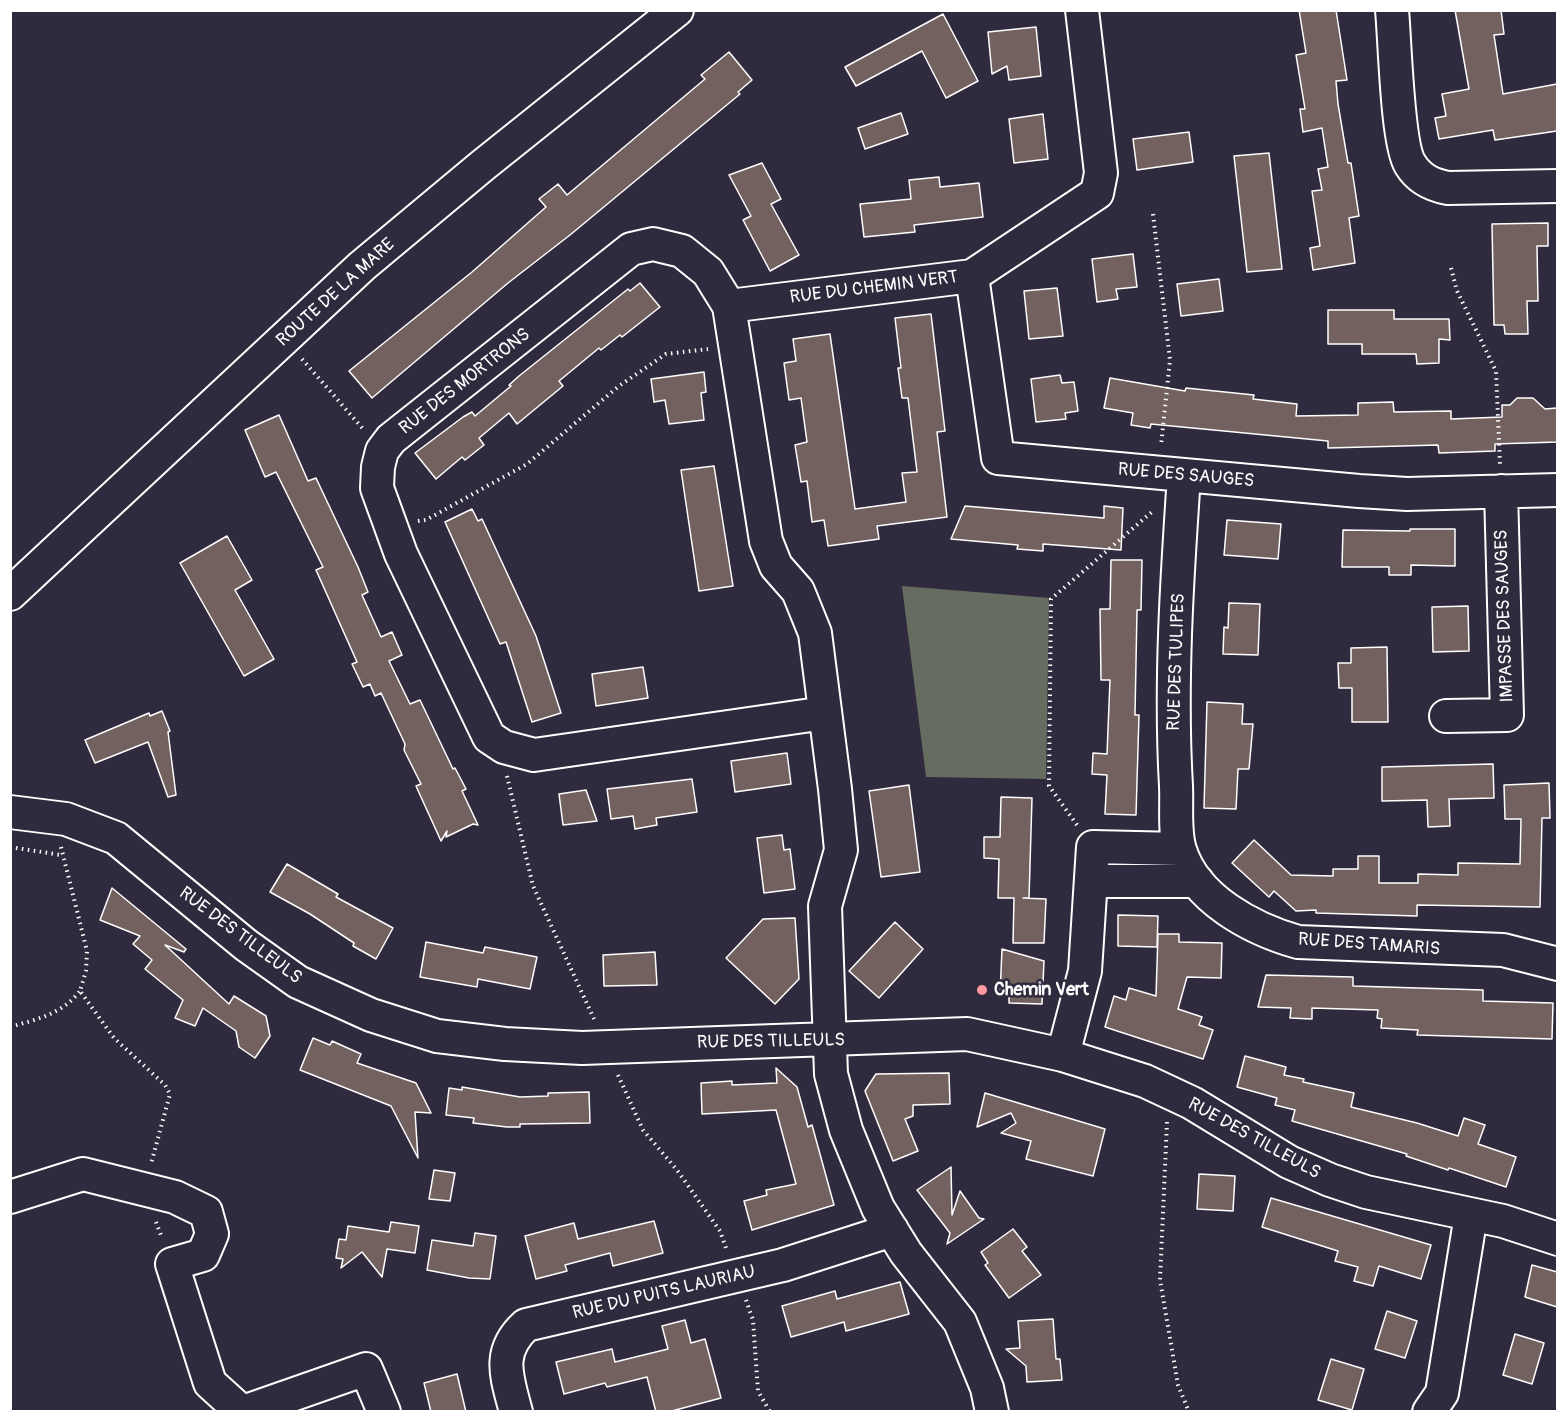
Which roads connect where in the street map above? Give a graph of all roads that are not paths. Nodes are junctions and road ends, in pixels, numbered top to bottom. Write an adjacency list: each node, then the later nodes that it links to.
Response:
1 (677, 10): 10 (street, ROUTE DE LA MARE)
2 (1082, 10): 5 (street, RUE DU CHEMIN VERT)
3 (1392, 10): 4 (street)
4 (1557, 186)
5 (972, 276): 6 (street, RUE DU CHEMIN VERT); 7 (street, RUE DES SAUGES)
6 (729, 306): 11 (street, RUE DES MORTRONS); 11 (street, RUE DES MORTRONS)
7 (1171, 475): 9 (street, RUE DES SAUGES); 14 (street, RUE DES TULIPES)
8 (1557, 490): 9 (street, RUE DES SAUGES)
9 (1501, 491): 12 (street, IMPASSE DES SAUGES)
10 (10, 594)
11 (825, 713): 18 (street, RUE DES MORTRONS)
12 (1446, 716)
13 (10, 812): 18 (street, RUE DES TILLEULS)
14 (1179, 849): 15 (street); 16 (street, RUE DES TULIPES)
15 (1092, 880): 16 (street); 19 (street)
16 (1197, 881): 17 (street, RUE DES TAMARIS)
17 (1557, 964)
18 (828, 1041): 19 (street, RUE DES TILLEULS); 22 (street, RUE DES MORTRONS)
19 (1062, 1055): 21 (street, RUE DES TILLEULS)
20 (10, 1197): 24 (street)
21 (1471, 1215): 23 (street, RUE DES TILLEULS); 28 (street)
22 (892, 1230): 26 (street, RUE DU PUITS LAURIAU); 27 (street, RUE DES MORTRONS)
23 (1557, 1239)
24 (243, 1412): 25 (street)
25 (384, 1412)
26 (516, 1412)
27 (992, 1412)
28 (1429, 1412)

